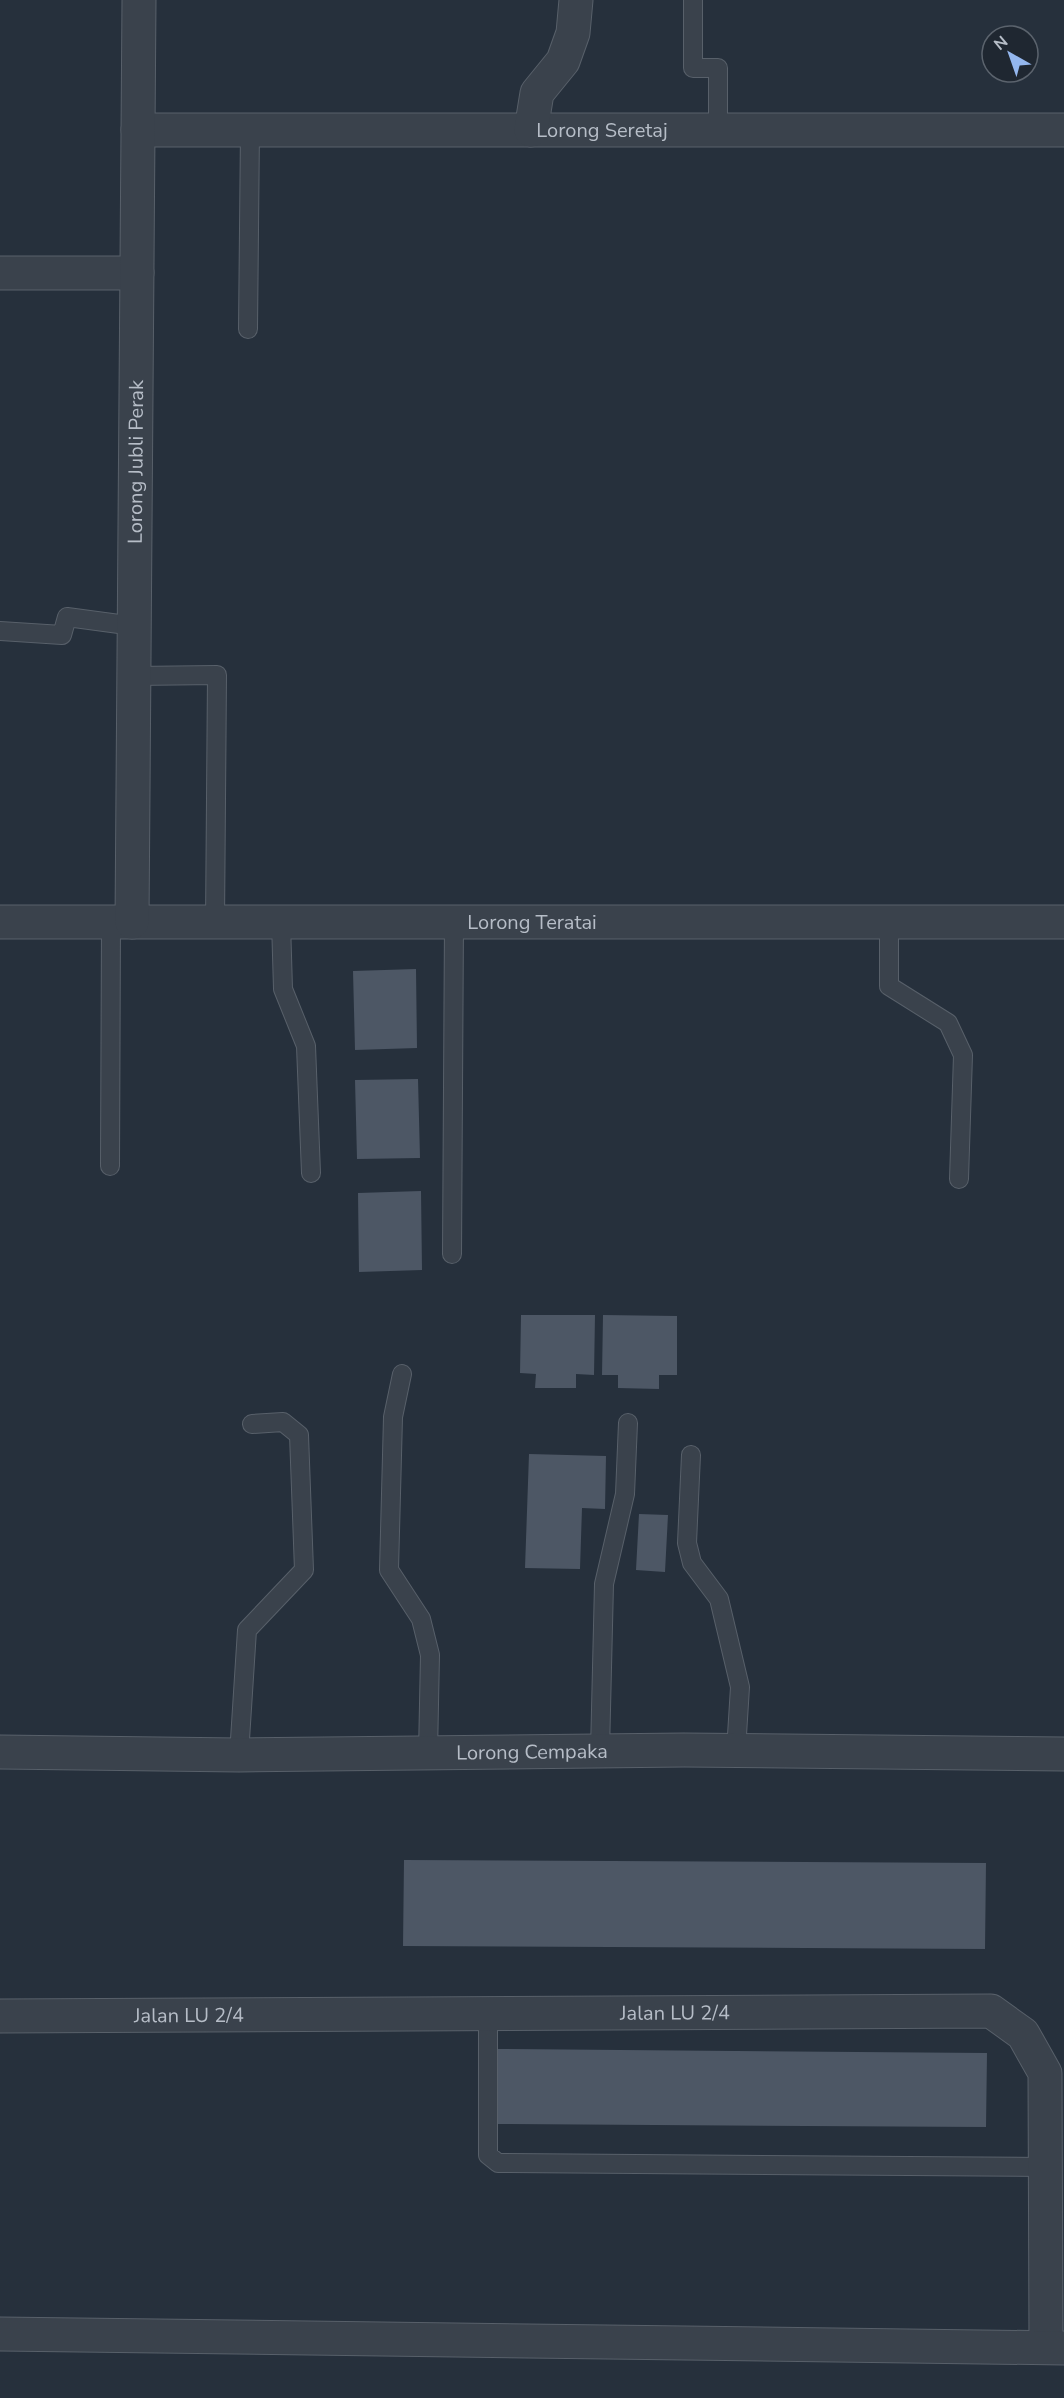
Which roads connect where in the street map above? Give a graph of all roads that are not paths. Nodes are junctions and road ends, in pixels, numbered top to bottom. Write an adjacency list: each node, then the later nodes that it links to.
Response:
1 (139, 0): 4 (street, Lorong Jubli Perak)
2 (576, 0): 6 (street)
3 (693, 0): 7 (lane)
4 (138, 130): 5 (street, Lorong Seretaj); 10 (street, Lorong Jubli Perak)
5 (249, 130): 6 (street, Lorong Seretaj); 11 (lane)
6 (531, 130): 7 (street, Lorong Seretaj)
7 (718, 130): 8 (street, Lorong Seretaj)
8 (1064, 130)
9 (0, 273): 10 (street)
10 (137, 273): 12 (street, Lorong Jubli Perak)
11 (248, 329)
12 (134, 626): 13 (lane); 14 (street, Lorong Jubli Perak)
13 (0, 631)
14 (134, 676): 16 (street, Lorong Jubli Perak); 21 (lane)
15 (0, 922): 16 (street, Lorong Teratai)
16 (122, 922): 21 (street, Lorong Teratai); 22 (lane)
17 (281, 922): 18 (street, Lorong Teratai); 21 (street, Lorong Teratai); 23 (lane)
18 (454, 922): 19 (street, Lorong Teratai); 25 (lane)
19 (889, 922): 20 (street, Lorong Teratai); 24 (lane)
20 (1064, 922)
21 (215, 923)
22 (110, 1166)
23 (311, 1173)
24 (959, 1179)
25 (452, 1254)
26 (402, 1374): 33 (lane)
27 (628, 1423): 30 (lane)
28 (252, 1424): 35 (lane)
29 (691, 1455): 31 (lane)
30 (600, 1751): 31 (street, Lorong Cempaka); 33 (street, Lorong Cempaka)
31 (736, 1751): 34 (street, Lorong Cempaka)
32 (0, 1752): 35 (street, Lorong Cempaka)
33 (428, 1753): 35 (street, Lorong Cempaka)
34 (1064, 1754)
35 (239, 1755)
36 (488, 2014): 37 (street, Jalan LU 2/4); 38 (street, Jalan LU 2/4); 38 (lane)
37 (0, 2016)
38 (1045, 2167): 40 (street, Jalan LU 2/4)
39 (0, 2334): 40 (street)
40 (1055, 2348)

